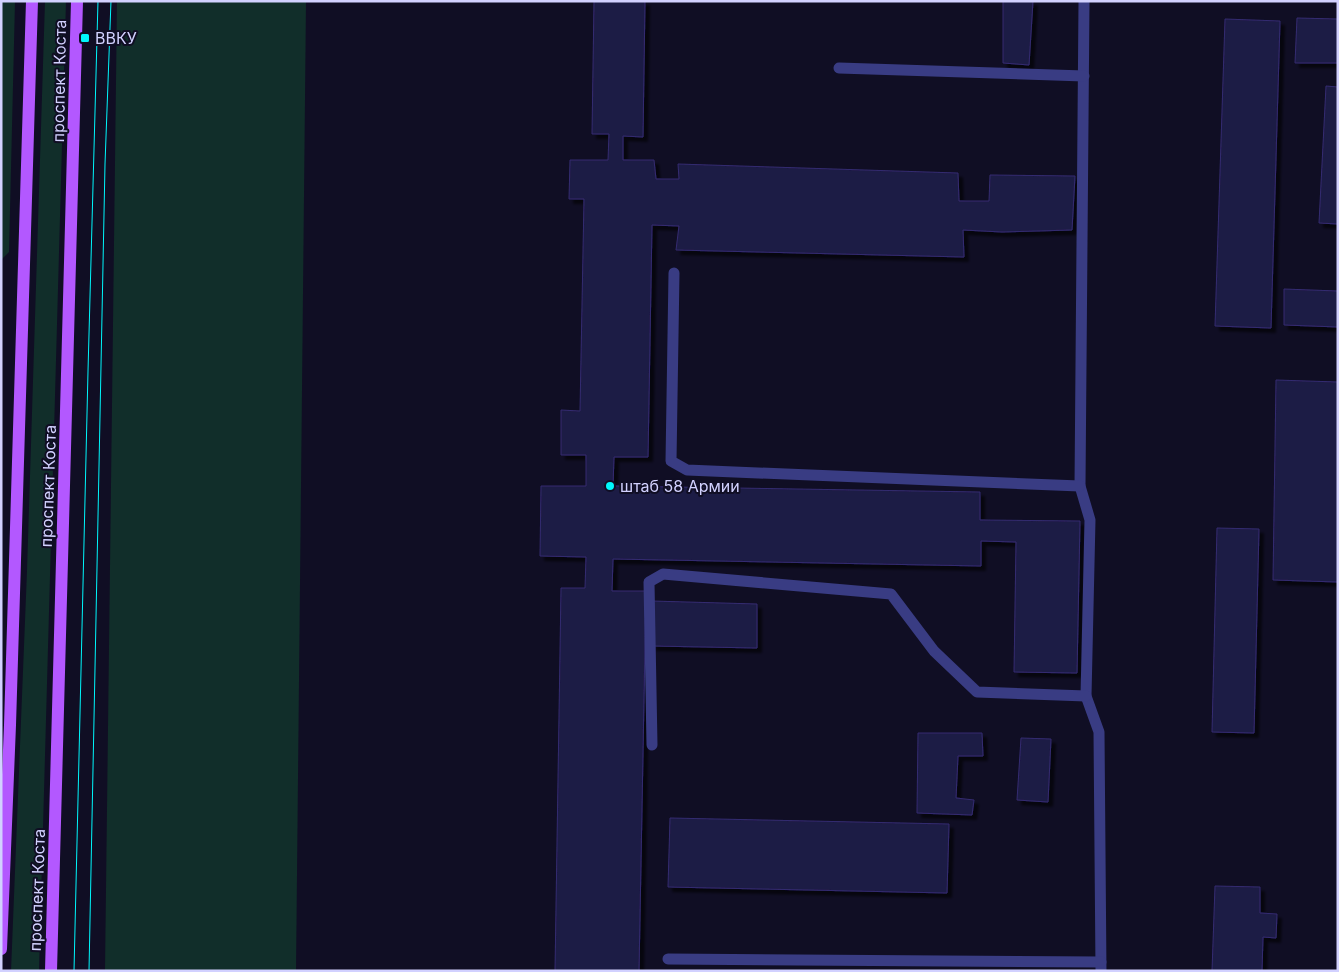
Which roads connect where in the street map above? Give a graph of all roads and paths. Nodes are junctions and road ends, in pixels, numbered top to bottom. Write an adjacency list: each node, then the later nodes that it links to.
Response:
1 (32, 1): 10 (main road, проспект Коста)
2 (77, 1): 13 (main road, проспект Коста)
3 (1084, 1): 5 (lane)
4 (839, 68): 5 (lane)
5 (1084, 76): 7 (lane)
6 (674, 273): 7 (lane)
7 (1080, 486): 8 (lane)
8 (1086, 696): 9 (lane); 12 (lane)
9 (652, 745)
10 (1, 949)
11 (668, 958): 12 (lane)
12 (1101, 966)
13 (51, 971)

